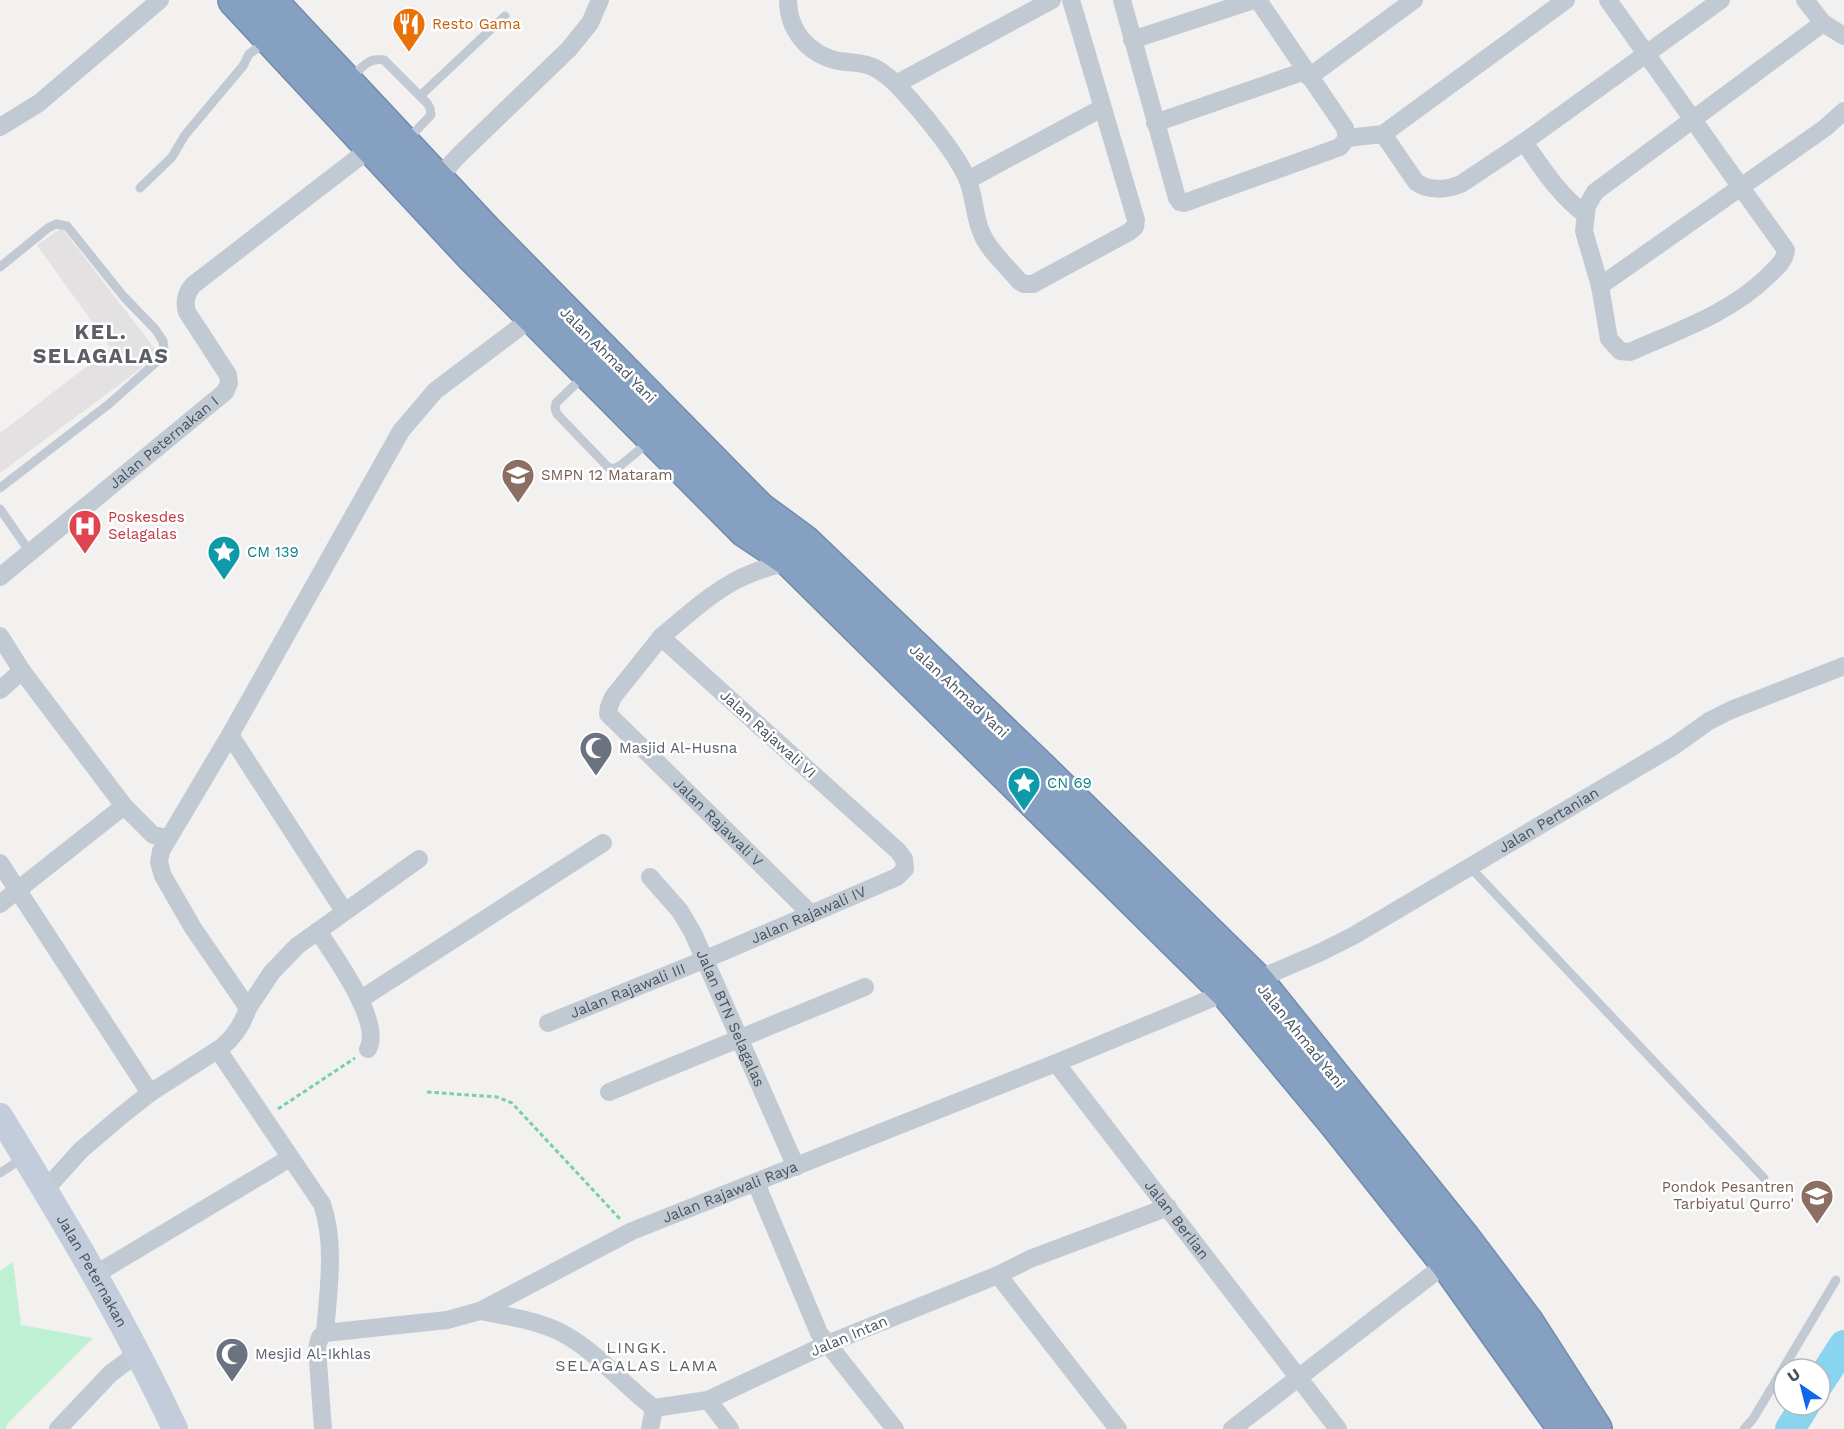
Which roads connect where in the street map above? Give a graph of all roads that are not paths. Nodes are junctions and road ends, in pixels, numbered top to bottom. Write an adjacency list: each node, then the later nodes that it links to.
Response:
1 (160, 0): 28 (street)
2 (600, 0): 33 (street)
3 (1052, 0): 22 (street)
4 (1071, 0): 24 (street)
5 (1122, 0): 18 (street)
6 (1414, 0): 20 (street)
7 (1566, 0): 29 (street)
8 (1608, 0): 19 (street)
9 (1721, 0): 19 (street)
10 (1805, 0): 15 (street)
11 (247, 1): 17 (highway); 21 (highway, Jalan Ahmad Yani)
12 (792, 2): 22 (street)
13 (1262, 2): 18 (street); 20 (street)
14 (505, 16): 23 (lane)
15 (1823, 23): 16 (street); 26 (street)
16 (1844, 36)
17 (271, 38): 32 (highway); 36 (lane)
18 (1132, 40): 27 (street)
19 (1646, 53): 26 (street); 31 (street)
20 (1307, 74): 27 (street); 30 (street)
21 (347, 82): 23 (lane); 32 (highway, Jalan Ahmad Yani)
22 (896, 84): 34 (street)
23 (420, 96): 32 (lane)
24 (1102, 108): 34 (street); 34 (street)
25 (1844, 111): 35 (street)
26 (1693, 119): 35 (street); 37 (street)
27 (1155, 123): 30 (street)
28 (0, 128)
29 (1383, 134): 30 (street); 31 (street)
30 (1347, 138)
31 (1524, 142): 37 (street)
32 (387, 145): 33 (highway, Jalan Ahmad Yani); 38 (highway); 47 (street, Jalan Peternakan I)
33 (437, 179): 38 (highway, Jalan Ahmad Yani)
34 (968, 180)
35 (1741, 187): 40 (street); 40 (street)
36 (140, 188)
37 (1585, 214): 40 (street)
38 (480, 245): 41 (highway); 46 (highway, Jalan Ahmad Yani)
39 (0, 267): 44 (lane)
40 (1600, 286)
41 (533, 317): 42 (highway); 55 (street)
42 (588, 373): 43 (highway); 43 (lane)
43 (654, 439): 46 (highway)
44 (0, 488)
45 (0, 509): 47 (lane)
46 (752, 519): 48 (highway, Jalan Ahmad Yani)
47 (30, 552): 49 (street, Jalan Peternakan I)
48 (792, 552): 51 (street); 70 (highway, Jalan Ahmad Yani)
49 (0, 577)
50 (0, 636): 53 (street)
51 (661, 637): 61 (street, Jalan Rajawali VI); 67 (street, Jalan Rajawali V)
52 (1844, 666): 62 (street, Jalan Pertanian)
53 (22, 671): 54 (street); 56 (street)
54 (0, 690)
55 (230, 735): 57 (street); 66 (street)
56 (124, 806): 57 (street); 64 (street)
57 (168, 838): 73 (street)
58 (603, 843): 72 (street)
59 (419, 859): 66 (street)
60 (0, 863): 64 (street)
61 (905, 864): 67 (street, Jalan Rajawali IV)
62 (1470, 867): 70 (street, Jalan Pertanian); 86 (lane)
63 (650, 878): 69 (street, Jalan BTN Selagalas)
64 (18, 891): 65 (street); 80 (street)
65 (0, 904)
66 (344, 911): 68 (street)
67 (810, 913): 69 (street, Jalan Rajawali IV)
68 (318, 931): 72 (street); 73 (street)
69 (706, 959): 74 (street, Jalan Rajawali III); 75 (street, Jalan BTN Selagalas)
70 (1242, 986): 78 (street, Jalan Rajawali Raya); 90 (highway); 111 (highway, Jalan Ahmad Yani)
71 (864, 987): 75 (street)
72 (361, 999): 76 (street)
73 (248, 1008): 77 (street)
74 (548, 1023)
75 (741, 1039): 79 (street); 84 (street, Jalan BTN Selagalas)
76 (368, 1049)
77 (218, 1050): 80 (street); 83 (street)
78 (1056, 1063): 84 (street, Jalan Rajawali Raya); 89 (street, Jalan Berlian)
79 (609, 1092)
80 (150, 1093): 88 (street)
81 (0, 1116): 82 (street, Jalan Peternakan)
82 (25, 1156): 85 (lane); 88 (street, Jalan Peternakan)
83 (290, 1158): 91 (street); 95 (street)
84 (796, 1167): 87 (street, Jalan Rajawali Raya)
85 (0, 1173)
86 (1764, 1178)
87 (756, 1183): 94 (street, Jalan Rajawali Raya); 96 (street)
88 (45, 1190): 91 (street, Jalan Peternakan)
89 (1168, 1207): 92 (street, Jalan Intan); 98 (street, Jalan Berlian)
90 (1447, 1263): 98 (street); 110 (highway)
91 (96, 1274): 97 (street, Jalan Peternakan)
92 (995, 1276): 96 (street, Jalan Intan); 107 (street)
93 (1836, 1280): 112 (lane)
94 (480, 1311): 95 (street); 100 (street)
95 (325, 1334): 103 (street)
96 (827, 1344): 99 (street, Jalan Intan); 106 (street)
97 (139, 1352): 101 (street); 102 (street, Jalan Peternakan)
98 (1298, 1376): 108 (street); 109 (street, Jalan Berlian)
99 (708, 1400): 100 (street); 105 (street)
100 (654, 1408): 104 (street)
101 (58, 1429)
102 (175, 1429)
103 (323, 1429)
104 (650, 1429)
105 (730, 1429)
106 (895, 1429)
107 (1118, 1429)
108 (1232, 1429)
109 (1338, 1429)
110 (1565, 1429)
111 (1595, 1429)
112 (1743, 1429)

